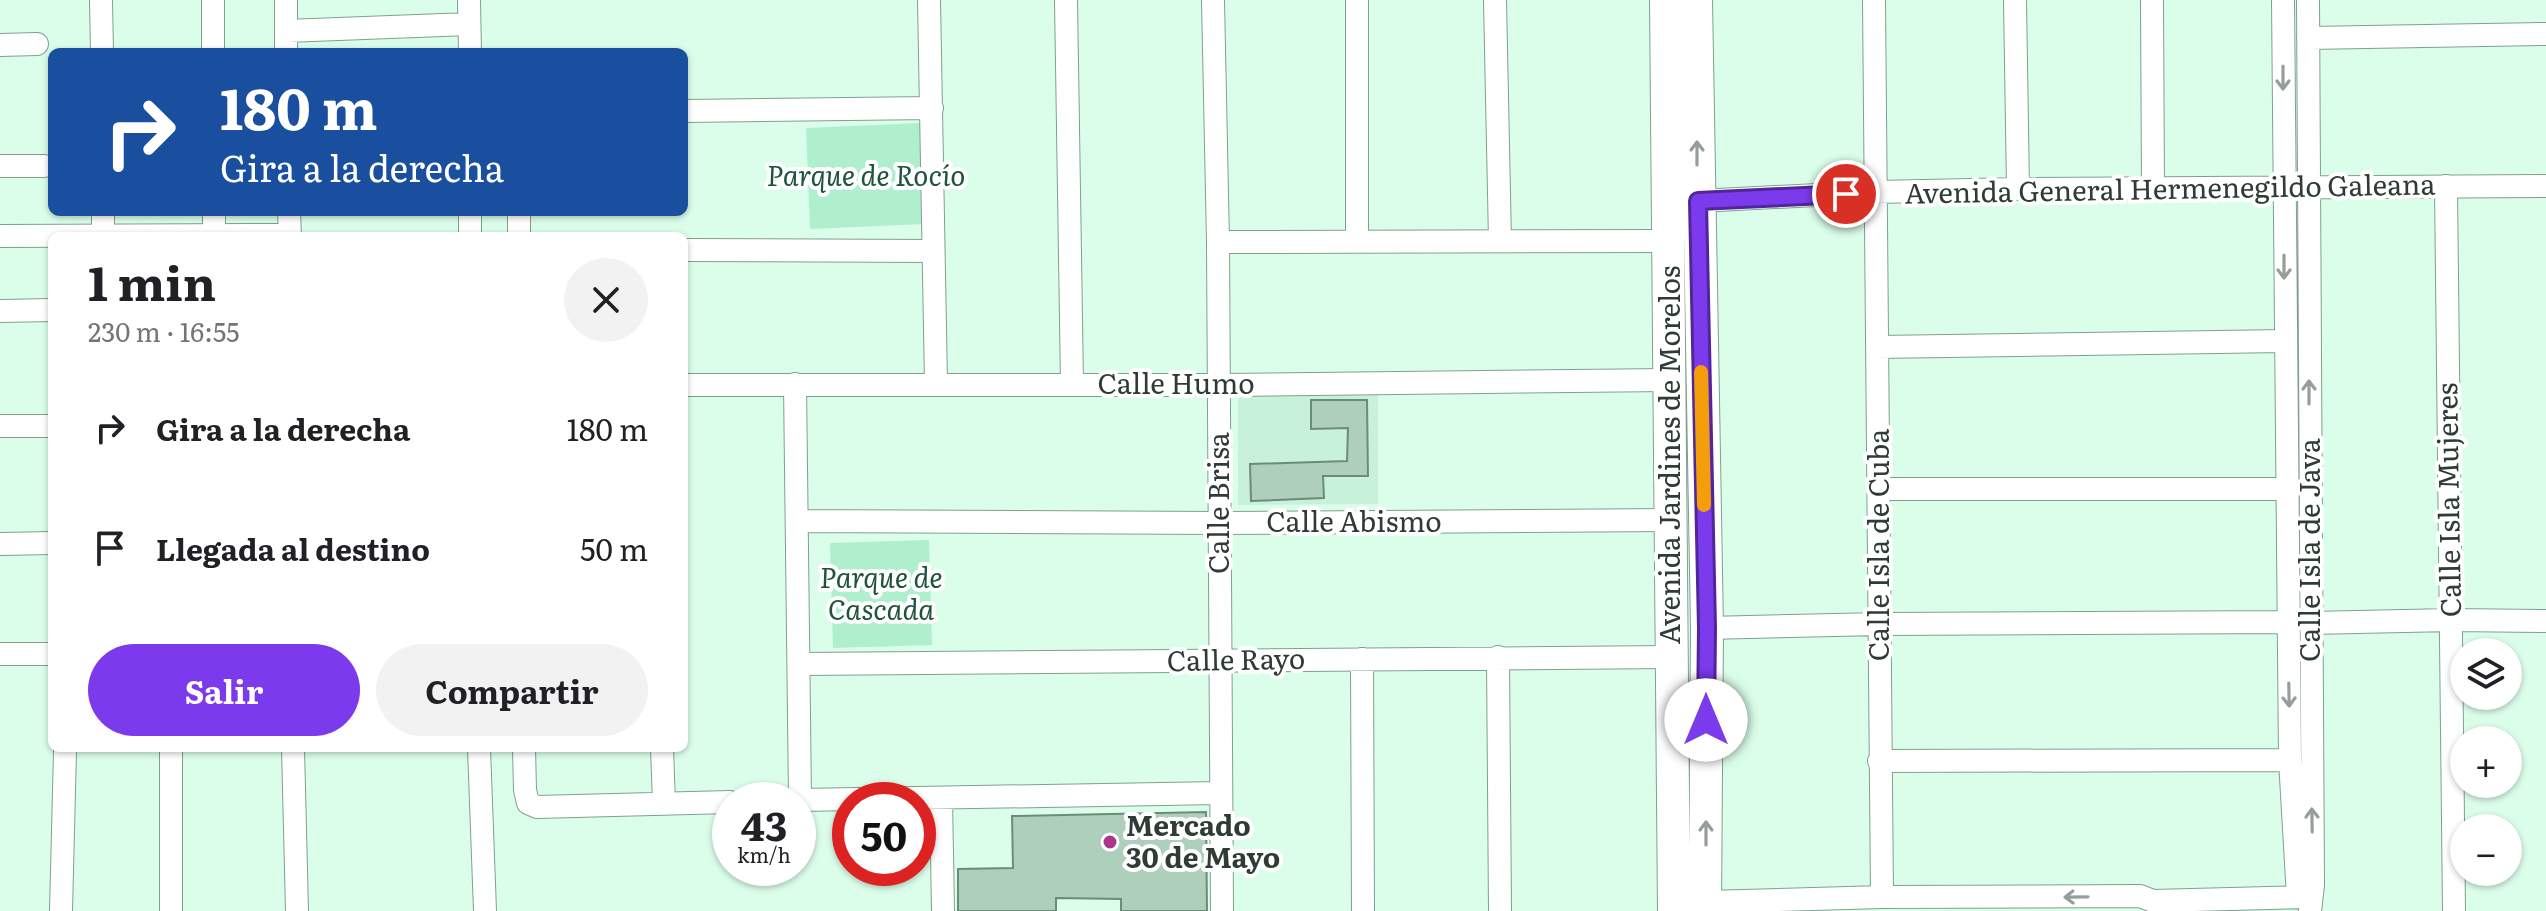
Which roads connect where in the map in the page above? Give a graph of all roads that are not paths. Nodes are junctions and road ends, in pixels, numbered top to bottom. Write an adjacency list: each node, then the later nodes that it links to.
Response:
1 (101, 0): 23 (street)
2 (213, 0): 24 (street)
3 (286, 0): 20 (street)
4 (469, 0): 17 (street)
5 (929, 0): 26 (street)
6 (1066, 0): 56 (street)
7 (1213, 0): 45 (street, Calle Brisa)
8 (1357, 0): 42 (street)
9 (1495, 0): 43 (street)
10 (1666, 0): 44 (main road, Avenida Jardines de Morelos)
11 (1696, 0): 37 (main road, Avenida Jardines de Morelos, one-way to 11)
12 (1874, 0): 36 (street, Calle Isla de Cuba)
13 (2015, 0): 32 (street)
14 (2152, 0): 35 (street)
15 (2283, 0): 33 (street, Calle Isla de Java, one-way to 33)
16 (2308, 0): 19 (street, Calle Isla de Java)
17 (469, 24): 20 (street); 25 (street)
18 (2546, 34): 19 (street)
19 (2308, 38): 34 (street, Calle Isla de Java)
20 (286, 41)
21 (37, 44): 22 (street)
22 (0, 45)
23 (102, 48)
24 (213, 48)
25 (470, 48)
26 (932, 108): 27 (street); 47 (street)
27 (688, 111)
28 (0, 166): 29 (street)
29 (44, 166)
30 (2446, 186): 31 (street, Avenida General Hermenegildo Galeana); 34 (street, Avenida General Hermenegildo Galeana); 72 (street, Calle Isla Mujeres)
31 (2546, 186)
32 (2018, 189): 35 (street, Avenida General Hermenegildo Galeana); 36 (street, Avenida General Hermenegildo Galeana)
33 (2284, 189): 34 (street, Avenida General Hermenegildo Galeana); 35 (street, Avenida General Hermenegildo Galeana); 52 (street, Calle Isla de Java, one-way to 52)
34 (2309, 189): 69 (street, Calle Isla de Java, one-way to 34)
35 (2153, 190)
36 (1875, 192): 37 (street, Avenida General Hermenegildo Galeana); 53 (street, Calle Isla de Cuba)
37 (1698, 201): 51 (main road, Avenida Jardines de Morelos)
38 (103, 223): 39 (street); 41 (street)
39 (214, 223): 40 (street)
40 (267, 232)
41 (0, 236)
42 (1357, 241): 43 (street); 45 (street)
43 (1500, 241): 44 (street)
44 (1669, 241): 50 (main road, Avenida Jardines de Morelos)
45 (1218, 242): 59 (street, Calle Brisa)
46 (688, 250): 47 (street)
47 (933, 251): 55 (street)
48 (48, 310): 49 (street)
49 (0, 311)
50 (1668, 313): 51 (main road); 54 (main road, Avenida Jardines de Morelos)
51 (1700, 314): 71 (main road, Avenida Jardines de Morelos)
52 (2284, 341): 53 (street); 63 (street, Calle Isla de Java)
53 (1877, 347): 62 (street, Calle Isla de Cuba)
54 (1668, 380): 59 (street, Calle Humo); 64 (main road, Avenida Jardines de Morelos)
55 (936, 383): 56 (street, Calle Humo); 57 (street, Calle Humo)
56 (1072, 383): 59 (street, Calle Humo)
57 (795, 384): 58 (street, Calle Humo); 65 (street)
58 (688, 385)
59 (1219, 385): 66 (street, Calle Brisa)
60 (0, 426): 61 (street)
61 (48, 426)
62 (1879, 489): 63 (street); 75 (street, Calle Isla de Cuba)
63 (2287, 489): 69 (street, Calle Isla de Java)
64 (1671, 520): 66 (street, Calle Abismo); 70 (main road, Avenida Jardines de Morelos)
65 (798, 521): 66 (street, Calle Abismo); 83 (street)
66 (1219, 523): 82 (street, Calle Brisa)
67 (48, 543): 68 (street)
68 (0, 544)
69 (2299, 551): 74 (street, Calle Isla de Java)
70 (1671, 577): 71 (main road); 80 (main road, Avenida Jardines de Morelos)
71 (1706, 577): 76 (main road, Avenida Jardines de Morelos)
72 (2451, 620): 73 (street); 74 (street); 112 (street, Calle Isla Mujeres)
73 (2546, 621)
74 (2299, 623): 75 (street); 90 (street, Calle Isla de Java, one-way to 90); 99 (street, Calle Isla de Java, one-way to 74)
75 (1879, 624): 76 (street); 91 (street, Calle Isla de Cuba)
76 (1707, 628): 102 (main road, Avenida Jardines de Morelos, one-way to 76)
77 (0, 654): 78 (street)
78 (48, 654)
79 (1498, 657): 80 (street, Calle Rayo); 81 (street, Calle Rayo); 110 (street)
80 (1672, 657): 111 (main road, Avenida Jardines de Morelos)
81 (1362, 659): 82 (street, Calle Rayo); 109 (street)
82 (1220, 660): 83 (street, Calle Rayo); 93 (street, Calle Brisa)
83 (800, 664): 92 (street)
84 (65, 752): 103 (street)
85 (171, 752): 104 (street)
86 (293, 752): 105 (street)
87 (479, 752): 106 (street)
88 (524, 752): 97 (street)
89 (662, 752): 97 (street)
90 (2290, 760): 91 (street); 99 (street, Calle Isla de Java)
91 (1879, 761): 98 (street, Calle Isla de Cuba)
92 (799, 782)
93 (1220, 793): 94 (street); 108 (street, Calle Brisa)
94 (941, 798): 95 (street); 107 (street)
95 (816, 800)
96 (712, 802): 97 (street)
97 (664, 803)
98 (1882, 897): 100 (street); 102 (street)
99 (2306, 902): 101 (street)
100 (1949, 904): 101 (street, one-way to 100)
101 (2153, 906)
102 (1705, 907)
103 (61, 911)
104 (171, 911)
105 (297, 911)
106 (485, 911)
107 (943, 911)
108 (1222, 911)
109 (1363, 911)
110 (1500, 911)
111 (1674, 911)
112 (2454, 911)

